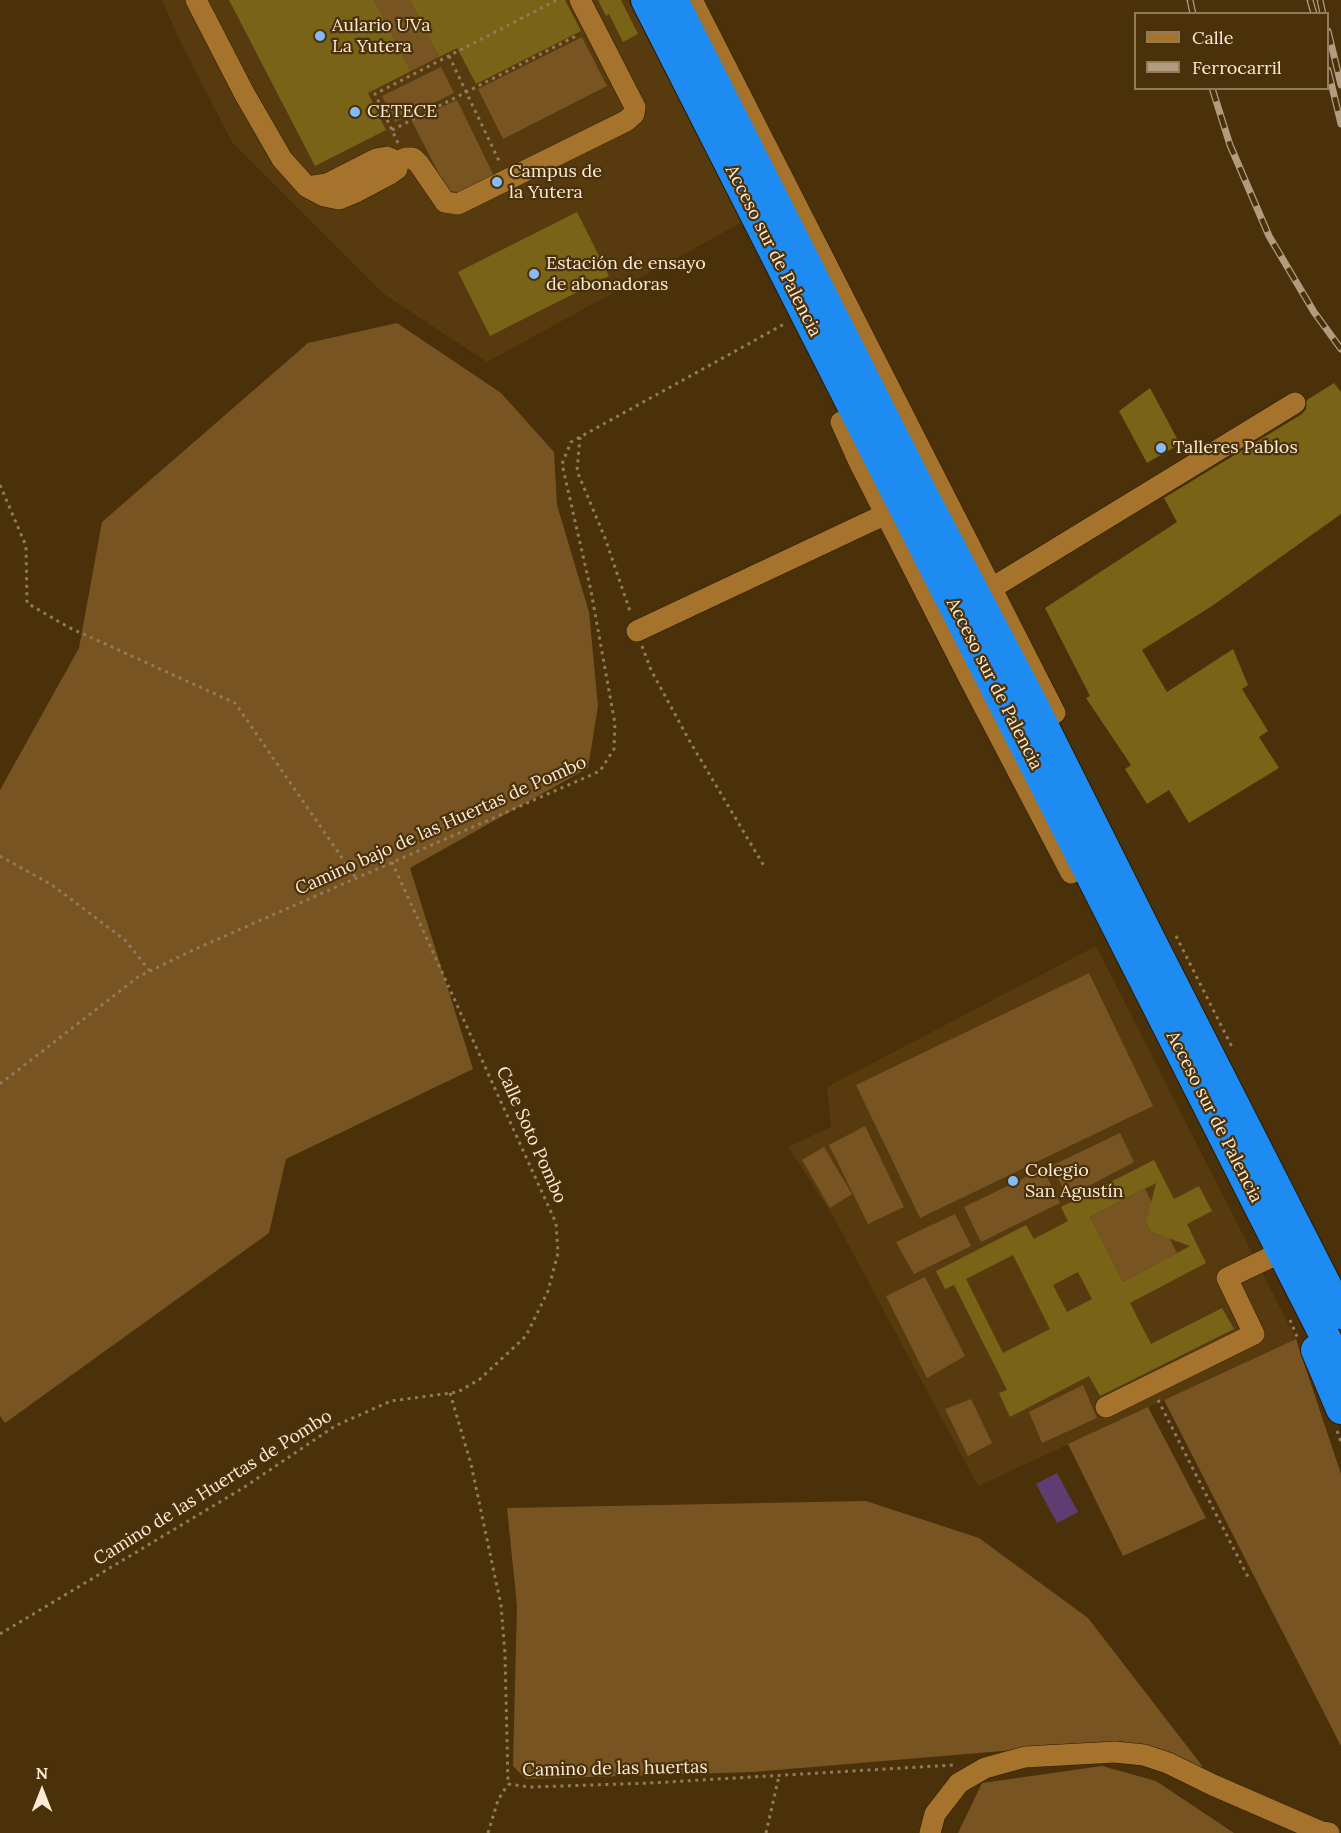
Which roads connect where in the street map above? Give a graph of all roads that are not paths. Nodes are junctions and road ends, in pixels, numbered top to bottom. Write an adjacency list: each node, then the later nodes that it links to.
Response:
1 (196, 0): 2 (lane)
2 (580, 0)
3 (646, 0): 6 (highway, Acceso sur de Palencia)
4 (673, 0): 14 (highway, Acceso sur de Palencia)
5 (692, 0): 10 (lane)
6 (777, 260): 8 (highway); 15 (highway, Acceso sur de Palencia)
7 (1295, 403): 10 (lane)
8 (841, 422): 9 (lane)
9 (885, 514): 11 (lane); 13 (lane)
10 (992, 588): 12 (lane)
11 (637, 631)
12 (1055, 712): 14 (highway)
13 (1071, 873): 15 (highway)
14 (1150, 939): 17 (highway); 18 (highway, Acceso sur de Palencia)
15 (1167, 1024): 16 (highway); 19 (highway, Acceso sur de Palencia)
16 (1271, 1257): 20 (lane); 21 (highway)
17 (1341, 1280)
18 (1341, 1314)
19 (1341, 1368)
20 (1106, 1407)
21 (1341, 1409)
22 (930, 1833): 23 (lane)
23 (1329, 1833)

